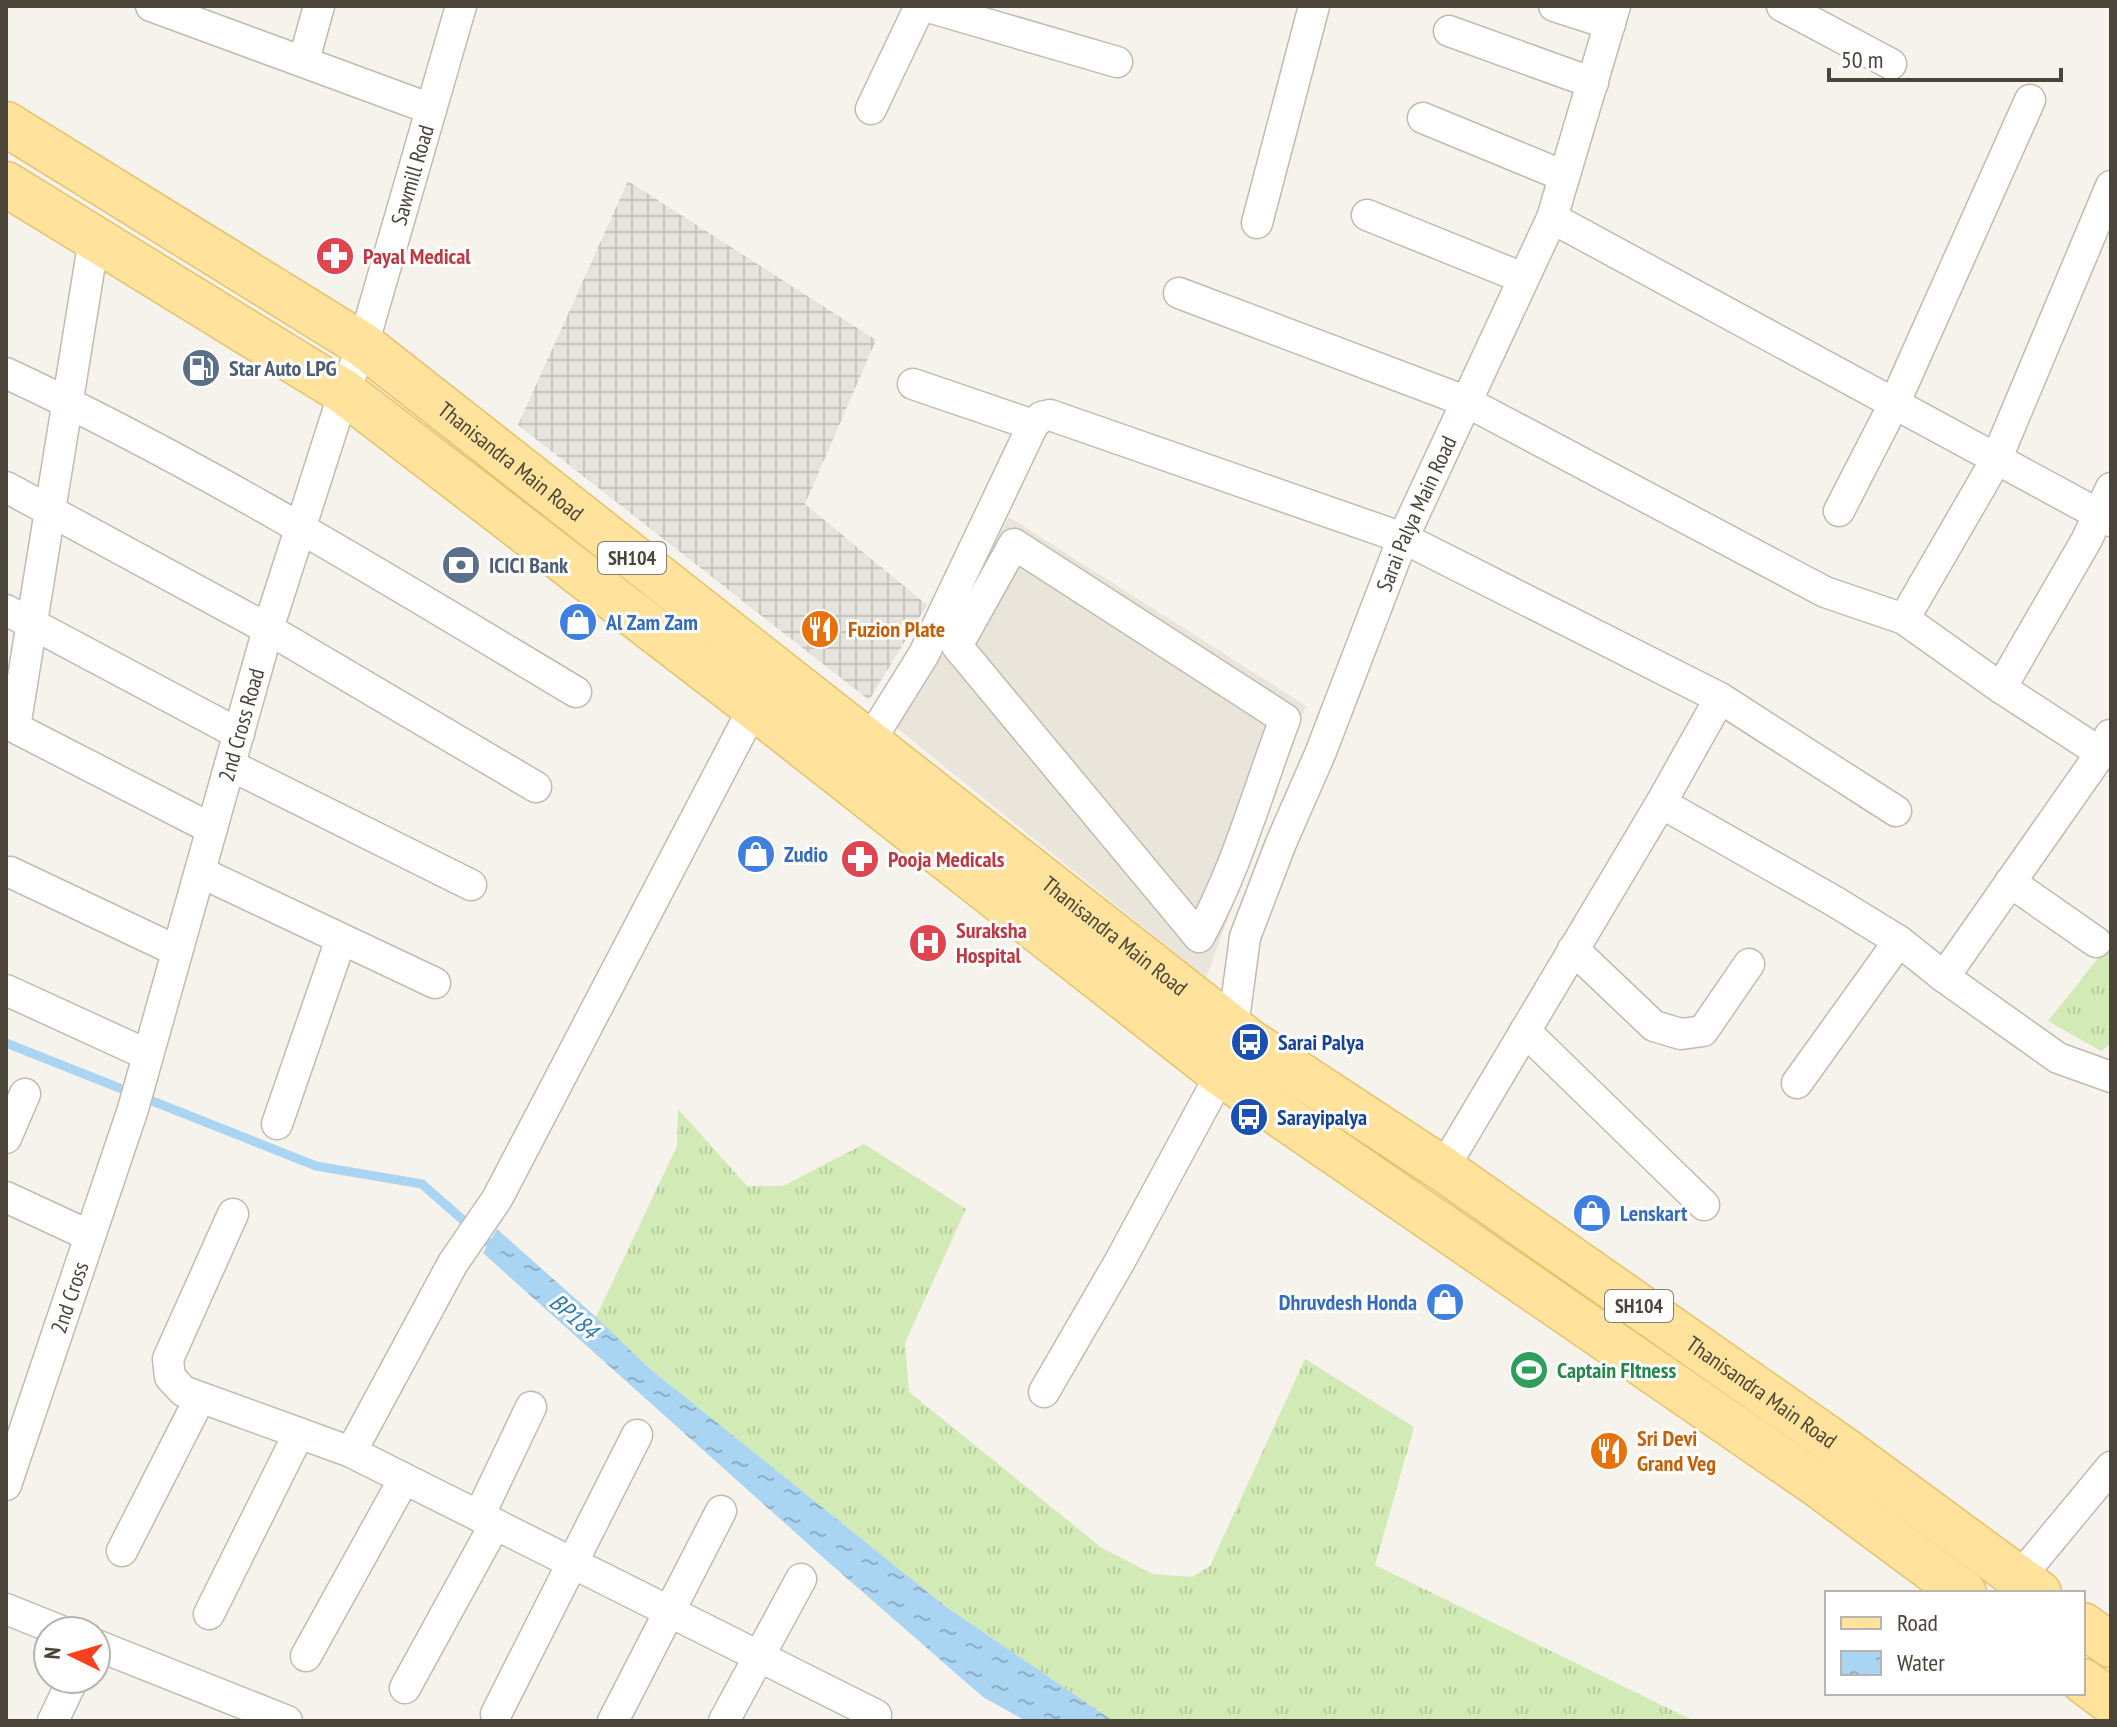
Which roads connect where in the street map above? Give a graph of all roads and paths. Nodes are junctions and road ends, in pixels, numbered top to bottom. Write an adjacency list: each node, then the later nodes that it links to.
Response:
1 (151, 6): 10 (street)
2 (319, 6): 10 (street)
3 (461, 6): 15 (street, Sawmill Road)
4 (923, 6): 11 (street); 16 (street)
5 (1314, 6): 24 (street)
6 (1554, 6): 8 (street)
7 (1782, 6): 12 (street)
8 (1613, 15): 13 (street, Sarai Palya Main Road)
9 (1449, 31): 13 (street)
10 (304, 60): 15 (street)
11 (1117, 62)
12 (1891, 64)
13 (1593, 83): 19 (street, Sarai Palya Main Road)
14 (2030, 100): 34 (street)
15 (431, 109): 28 (street, Sawmill Road)
16 (871, 109)
17 (1423, 118): 19 (street)
18 (6, 124): 28 (main road, Thanisandra Main Road / SH104)
19 (1564, 176): 23 (street, Sarai Palya Main Road)
20 (6, 184): 25 (main road, Thanisandra Main Road / SH104)
21 (2111, 186): 36 (street)
22 (1367, 215): 26 (street)
23 (1552, 218): 26 (street, Sarai Palya Main Road); 34 (street)
24 (1257, 223)
25 (94, 239): 31 (main road, Thanisandra Main Road / SH104); 33 (street)
26 (1523, 278): 32 (street, Sarai Palya Main Road)
27 (1179, 293): 32 (street)
28 (363, 345): 31 (street, 2nd Cross Road); 53 (main road, Thanisandra Main Road / SH104)
29 (6, 373): 33 (street)
30 (913, 384): 35 (street)
31 (344, 392): 41 (street, 2nd Cross Road); 49 (main road, Thanisandra Main Road / SH104)
32 (1465, 401): 42 (street, Sarai Palya Main Road); 44 (street)
33 (68, 402): 39 (street); 41 (street)
34 (1895, 402): 36 (street); 40 (street)
35 (1033, 425): 42 (street); 53 (street)
36 (1996, 460): 38 (street); 44 (street)
37 (6, 487): 39 (street)
38 (2107, 508): 46 (street)
39 (51, 509): 43 (street); 45 (street)
40 (1839, 511)
41 (300, 527): 45 (street, 2nd Cross Road); 47 (street)
42 (1403, 538): 48 (street); 55 (street, Sarai Palya Main Road)
43 (19, 617): 50 (street); 52 (street)
44 (1904, 619): 46 (street)
45 (268, 629): 52 (street, 2nd Cross Road); 57 (street)
46 (2001, 688): 54 (street)
47 (576, 692)
48 (1720, 698): 58 (street); 59 (street)
49 (754, 707): 81 (main road, Thanisandra Main Road / SH104); 99 (street)
50 (11, 725): 61 (street)
51 (1280, 733): 55 (street); 60 (street); 67 (street)
52 (239, 734): 56 (street, 2nd Cross Road)
53 (868, 744): 78 (main road, Thanisandra Main Road / SH104)
54 (2106, 744): 65 (street)
55 (1320, 754): 62 (street, Sarai Palya Main Road)
56 (230, 765): 61 (street, 2nd Cross Road); 66 (street)
57 (536, 787)
58 (1661, 803): 70 (street); 72 (street)
59 (1896, 811)
60 (1251, 822): 62 (street); 67 (street)
61 (212, 829): 64 (street, 2nd Cross Road)
62 (1281, 843): 68 (street, Sarai Palya Main Road)
63 (10, 872): 73 (street)
64 (200, 872): 69 (street); 73 (street, 2nd Cross Road)
65 (2010, 882): 71 (street); 75 (street)
66 (471, 885)
67 (1213, 911): 68 (street)
68 (1245, 937): 78 (street, Sarai Palya Main Road)
69 (341, 939): 76 (street); 86 (street)
70 (1899, 941): 75 (street); 83 (street)
71 (2096, 942)
72 (1573, 949): 74 (street); 79 (street)
73 (177, 951): 80 (street, 2nd Cross Road)
74 (1749, 964)
75 (1944, 977): 82 (street)
76 (435, 983)
77 (6, 990): 80 (street)
78 (1233, 1027): 81 (street, Sarai Palya Main Road); 88 (main road, Thanisandra Main Road / SH104)
79 (1525, 1031): 88 (street); 90 (street)
80 (145, 1068): 85 (street, 2nd Cross Road)
81 (1221, 1074): 93 (street, Sarai Palya Main Road); 109 (main road, Thanisandra Main Road / SH104)
82 (2111, 1077)
83 (1797, 1083)
84 (25, 1094): 87 (street)
85 (133, 1109): 92 (street, 2nd Cross)
86 (277, 1124)
87 (6, 1138)
88 (1443, 1169): 108 (main road, Thanisandra Main Road / SH104)
89 (6, 1197): 92 (street)
90 (1704, 1205)
91 (233, 1214): 94 (street)
92 (88, 1235): 95 (street, 2nd Cross)
93 (1044, 1392)
94 (200, 1398): 97 (street); 105 (street)
95 (19, 1407): 102 (street, 2nd Cross)
96 (531, 1407): 104 (street)
97 (299, 1433): 99 (street); 112 (street)
98 (637, 1435): 106 (street)
99 (351, 1452): 101 (street)
100 (2111, 1467): 108 (street)
101 (404, 1479): 104 (street); 117 (street)
102 (6, 1485)
103 (721, 1511): 111 (street)
104 (487, 1520): 106 (street); 120 (street)
105 (122, 1551)
106 (572, 1563): 111 (street); 124 (street)
107 (801, 1579): 118 (street)
108 (2029, 1586)
109 (1961, 1591)
110 (6, 1609): 113 (street)
111 (668, 1610): 118 (street); 128 (street)
112 (209, 1614)
113 (32, 1619)
114 (2085, 1626): 115 (main road)
115 (2111, 1645)
116 (112, 1653): 123 (street)
117 (306, 1656)
118 (759, 1656): 125 (street); 129 (street)
119 (2085, 1682): 122 (main road)
120 (405, 1688)
121 (65, 1695): 126 (street)
122 (2111, 1702)
123 (227, 1710): 127 (street)
124 (496, 1714)
125 (879, 1719)
126 (53, 1721)
127 (287, 1721)
128 (613, 1721)
129 (724, 1721)

